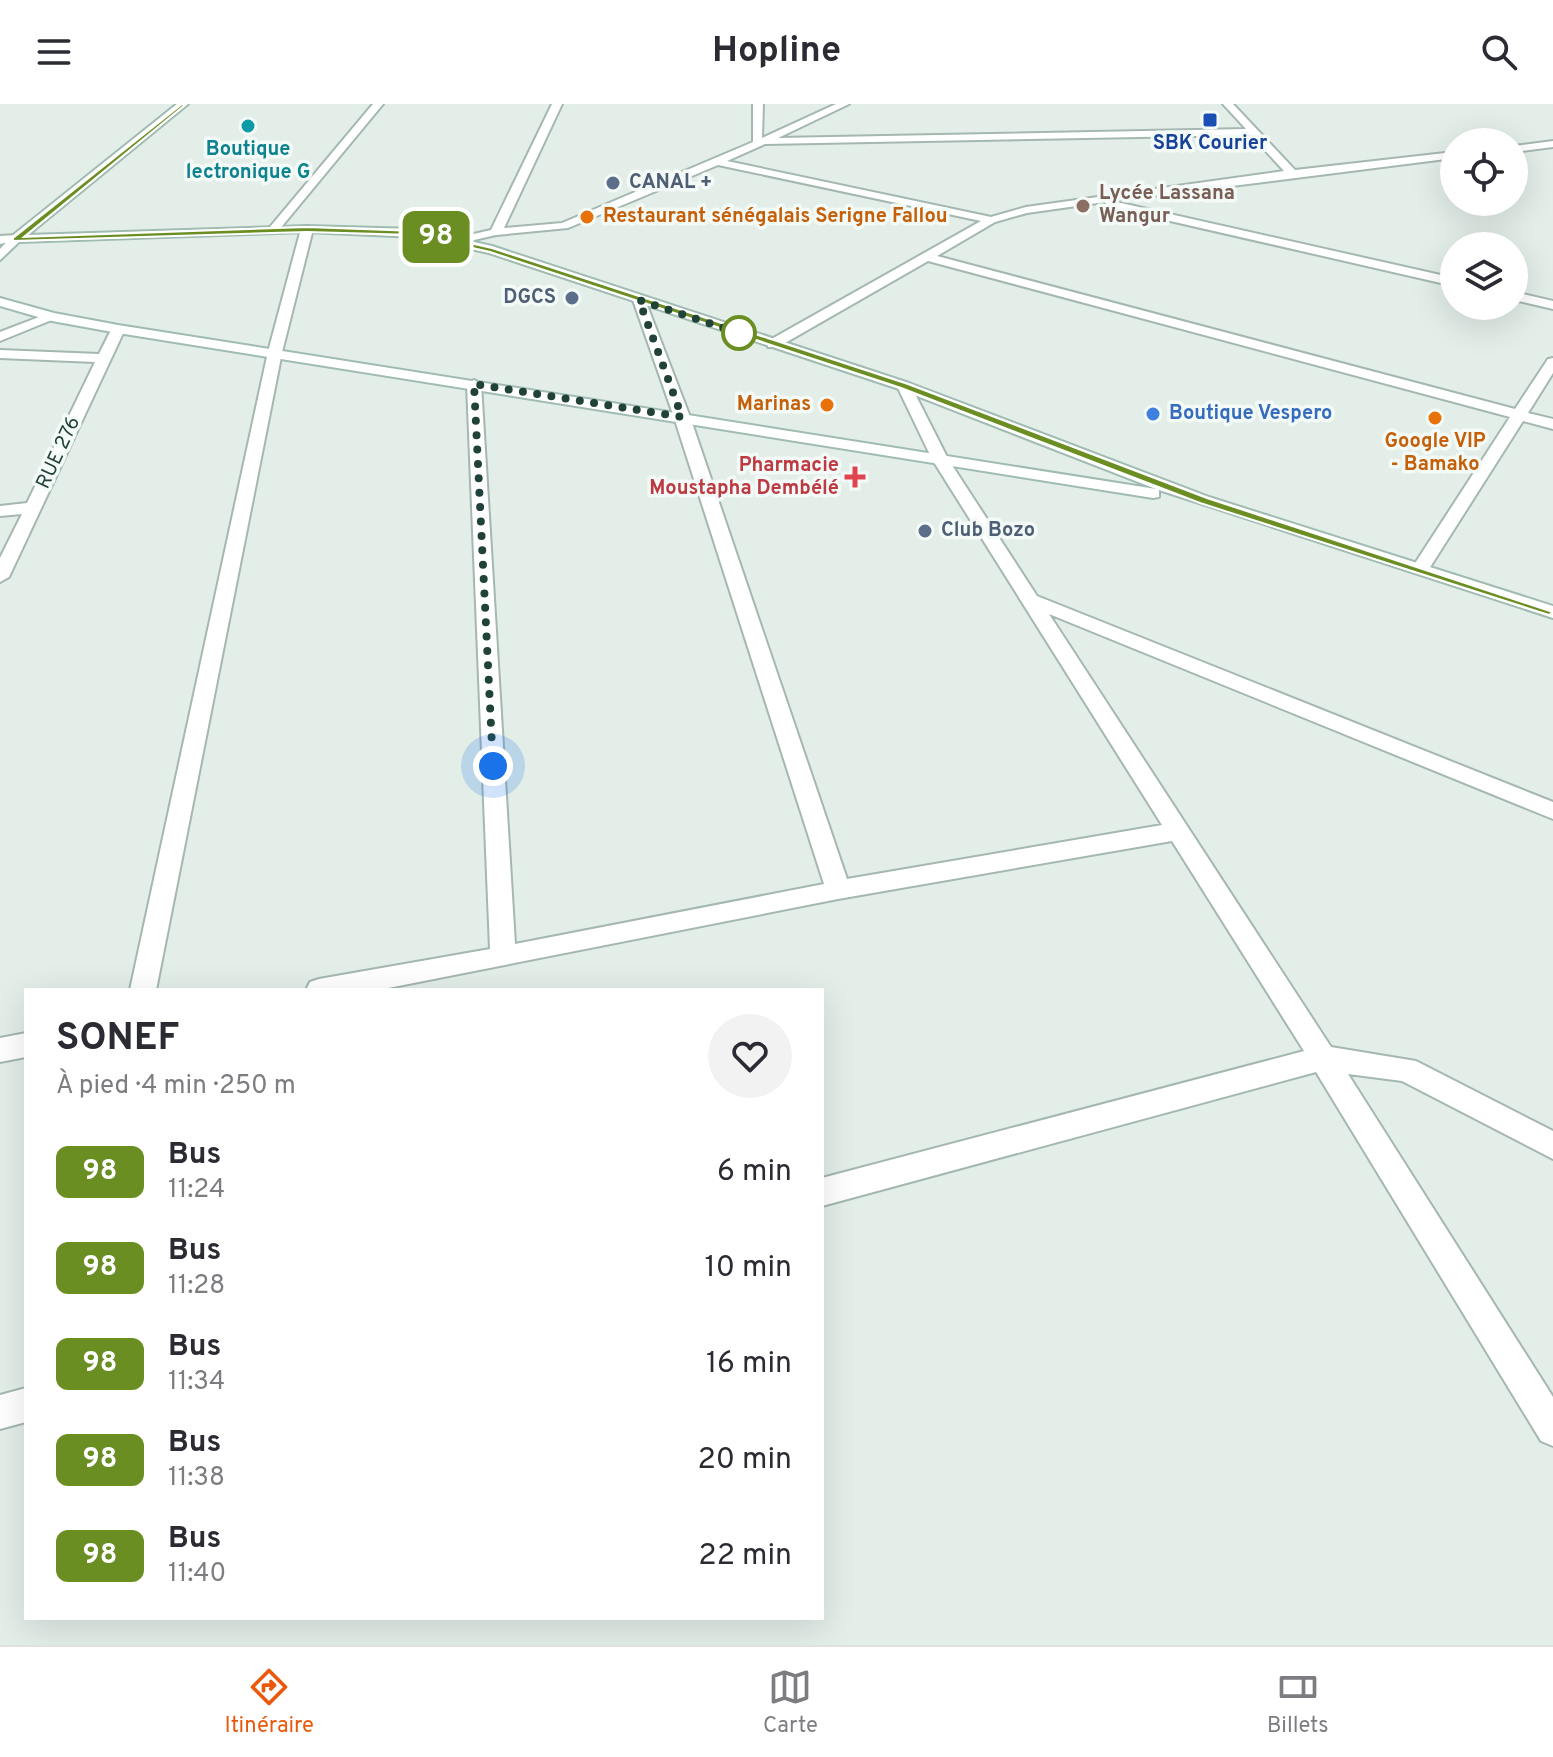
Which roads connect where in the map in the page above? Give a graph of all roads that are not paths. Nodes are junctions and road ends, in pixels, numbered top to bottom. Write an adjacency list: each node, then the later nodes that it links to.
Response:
1 (183, 104): 19 (street)
2 (378, 104): 16 (street)
3 (557, 104): 18 (street)
4 (758, 104): 8 (street)
5 (844, 104): 8 (street)
6 (1228, 104): 7 (street)
7 (1254, 132): 8 (street); 13 (street)
8 (757, 141): 12 (street)
9 (1552, 145): 10 (street)
10 (1528, 148)
11 (1440, 157): 13 (street)
12 (717, 162): 15 (street); 18 (street)
13 (1292, 173): 14 (street)
14 (1091, 200): 15 (street); 24 (street)
15 (991, 220): 23 (street)
16 (274, 229): 17 (street); 19 (street)
17 (307, 229): 21 (street); 33 (street)
18 (496, 232): 21 (street)
19 (16, 239): 20 (street); 22 (street)
20 (0, 240)
21 (456, 242): 26 (street)
22 (0, 256)
23 (927, 257): 32 (street); 39 (street)
24 (1440, 279)
25 (1528, 299): 28 (street)
26 (639, 300): 32 (street); 40 (street)
27 (0, 302): 29 (street)
28 (1553, 305)
29 (52, 317): 30 (street); 31 (street)
30 (118, 329): 33 (street); 35 (street, RUE 276)
31 (0, 337)
32 (773, 344): 38 (street)
33 (275, 352): 37 (street); 54 (street)
34 (0, 354): 35 (street)
35 (103, 358): 44 (street, RUE 276)
36 (1553, 362): 39 (street)
37 (474, 384): 40 (street); 53 (street)
38 (904, 386): 42 (street); 43 (street)
39 (1519, 415): 41 (street); 46 (street)
40 (682, 417): 42 (street); 52 (street)
41 (1553, 424)
42 (940, 459): 43 (street); 48 (street)
43 (1203, 501): 46 (street)
44 (34, 507): 45 (street); 47 (street, RUE 276)
45 (0, 511)
46 (1421, 568): 49 (street)
47 (0, 577)
48 (1028, 599): 50 (street); 51 (street)
49 (1553, 612)
50 (1553, 811)
51 (1178, 831): 52 (street); 58 (street)
52 (838, 890): 53 (street)
53 (503, 957): 55 (street)
54 (143, 988)
55 (330, 988)
56 (24, 1045): 57 (street)
57 (0, 1050)
58 (1323, 1058): 59 (street); 60 (street); 63 (street)
59 (1553, 1146)
60 (824, 1191)
61 (24, 1406): 62 (street)
62 (0, 1412)
63 (1553, 1429)

